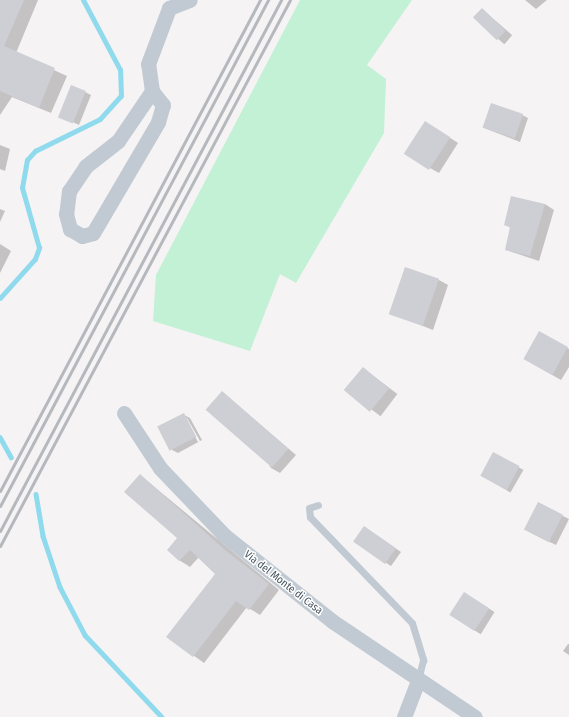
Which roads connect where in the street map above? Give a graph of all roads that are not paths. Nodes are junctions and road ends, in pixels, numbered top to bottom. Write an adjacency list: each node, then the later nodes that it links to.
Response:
1 (190, 0): 2 (street)
2 (152, 91): 2 (street)
3 (124, 413): 5 (street, Via del Monte di Casa)
4 (318, 505): 5 (lane)
5 (418, 681): 6 (street); 7 (street, Via del Monte di Casa)
6 (404, 717)
7 (475, 717)

